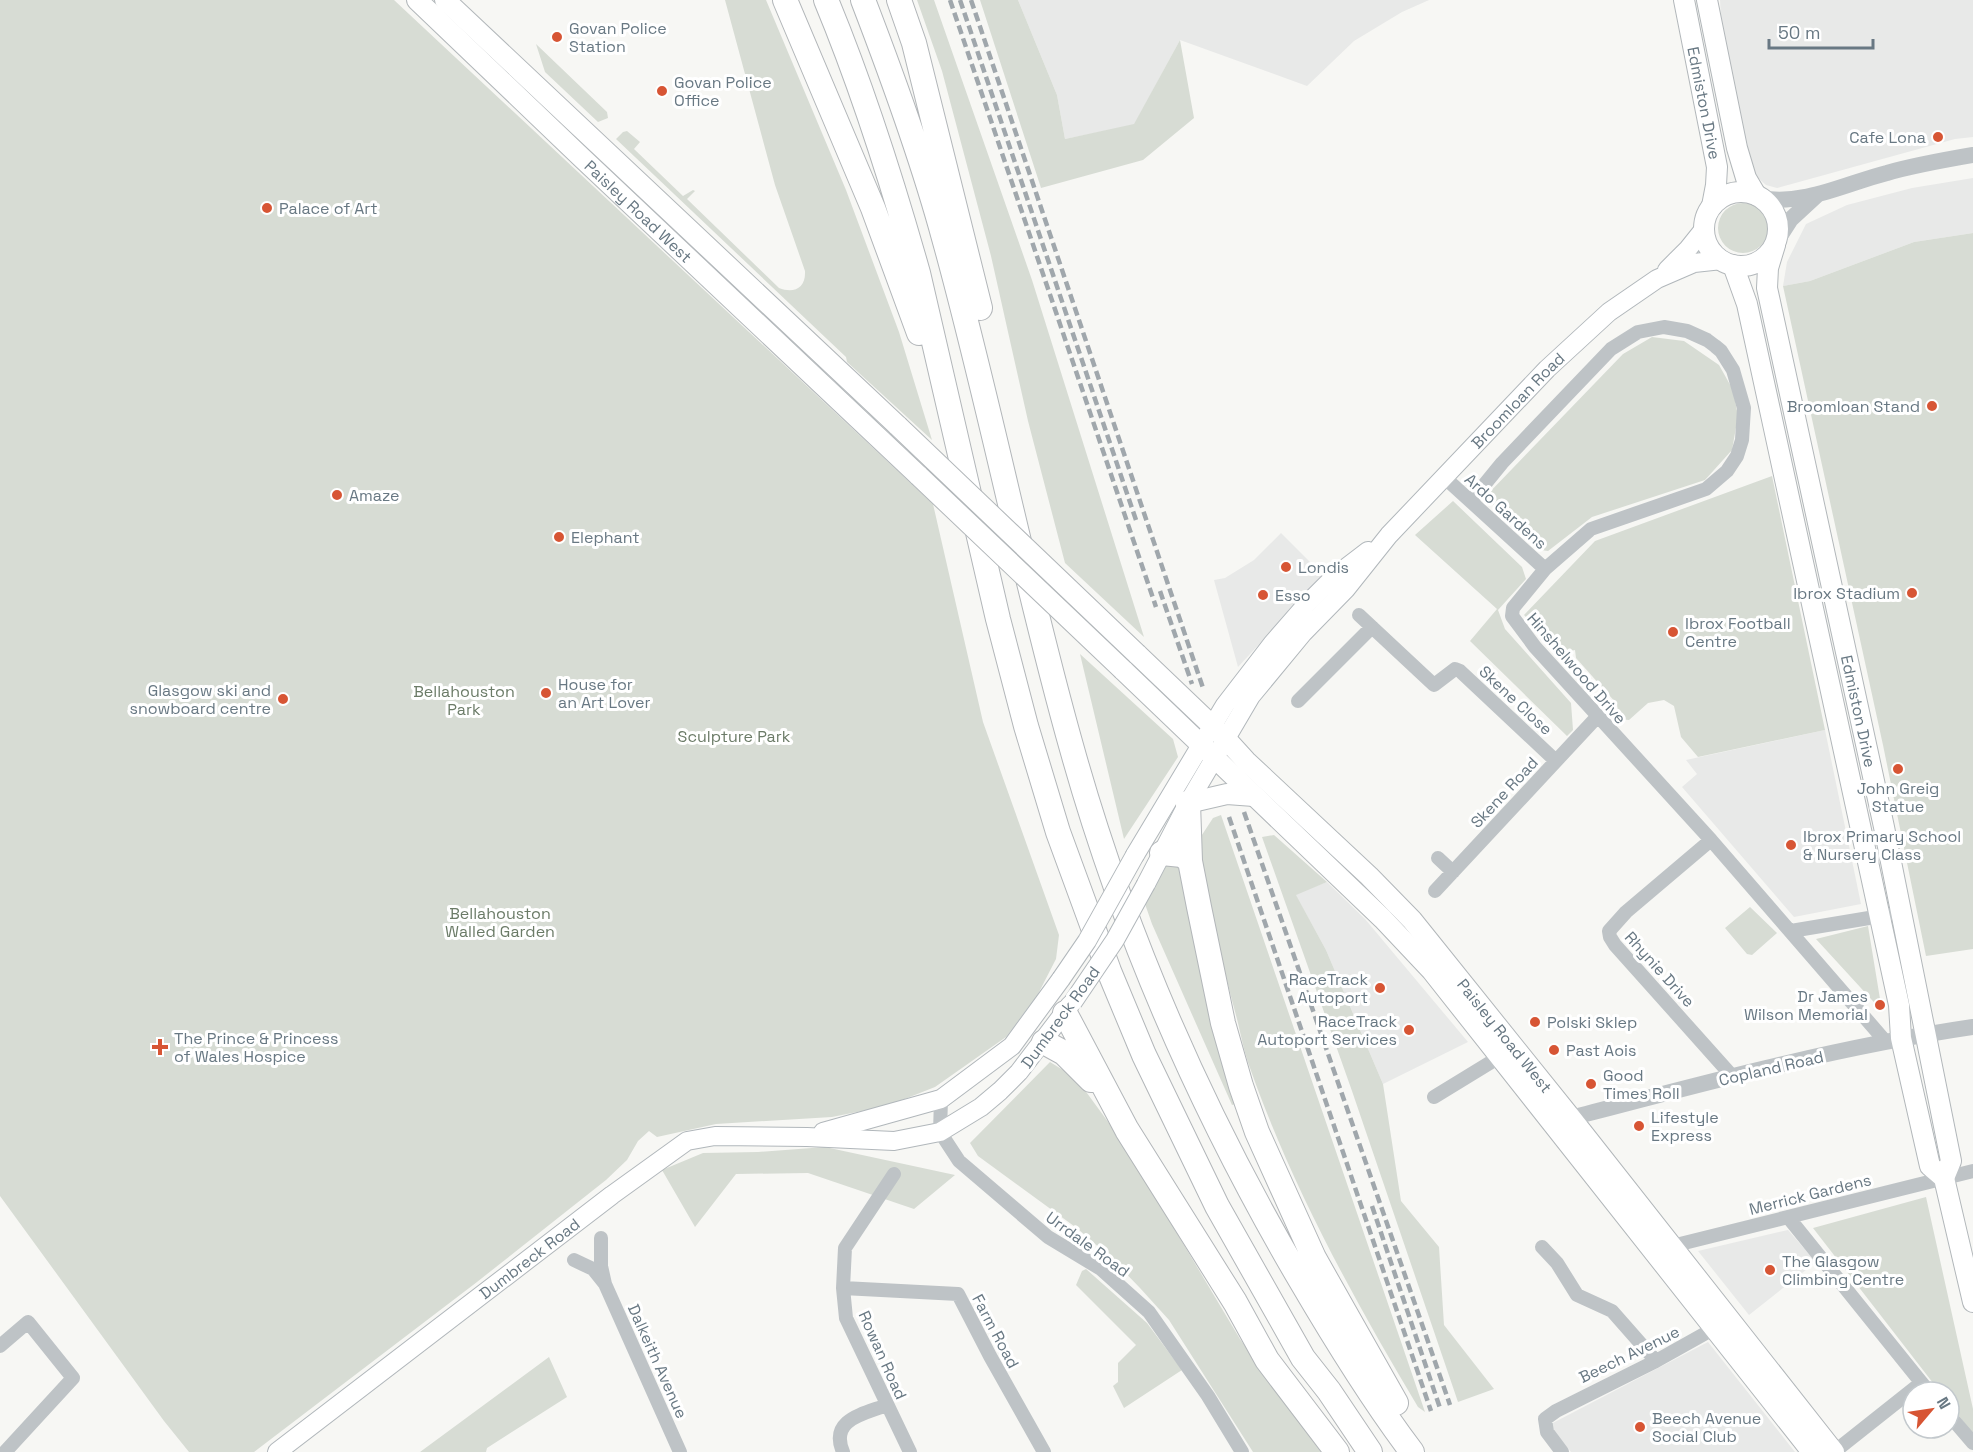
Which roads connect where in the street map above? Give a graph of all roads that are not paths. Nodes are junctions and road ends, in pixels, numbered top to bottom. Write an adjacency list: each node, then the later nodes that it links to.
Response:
1 (417, 0): 27 (main road, Paisley Road West, bridge)
2 (445, 0): 26 (main road, Paisley Road West, bridge)
3 (785, 0): 17 (highway)
4 (826, 0): 17 (highway)
5 (863, 0): 23 (highway)
6 (900, 0): 23 (highway)
7 (1684, 0): 12 (main road, Edmiston Drive)
8 (1707, 0): 11 (main road, Edmiston Drive)
9 (1973, 155): 10 (street)
10 (1817, 195): 11 (street); 14 (street)
11 (1759, 196): 12 (main road); 14 (main road)
12 (1712, 206): 13 (main road)
13 (1704, 229): 15 (main road); 16 (main road, Broomloan Road)
14 (1775, 244): 15 (main road); 39 (main road, Edmiston Drive)
15 (1727, 263): 16 (main road, Broomloan Road); 40 (main road, Edmiston Drive)
16 (1657, 279): 18 (main road, Broomloan Road)
17 (956, 434): 69 (highway)
18 (1444, 477): 19 (street, Ardo Gardens); 26 (main road, Broomloan Road)
19 (1471, 501): 20 (street, Ardo Gardens); 20 (street, Hinshelwood Drive)
20 (1545, 569): 25 (street, Hinshelwood Drive)
21 (1359, 615): 22 (street, Skene Close)
22 (1372, 627): 24 (street); 29 (street, Skene Close)
23 (1045, 652): 86 (highway)
24 (1298, 702)
25 (1597, 717): 29 (street, Skene Road); 32 (street, Hinshelwood Drive)
26 (1219, 732): 27 (main road, Dumbreck Road); 28 (main road, Dumbreck Road); 53 (main road, Paisley Road West)
27 (1200, 744): 28 (main road, Paisley Road West); 34 (main road, Dumbreck Road)
28 (1214, 759): 30 (main road, Paisley Road West); 31 (main road, Dumbreck Road)
29 (1556, 761): 37 (street, Skene Road)
30 (1254, 796): 31 (main road); 48 (main road, Paisley Road West)
31 (1188, 803): 33 (main road, Dumbreck Road); 36 (highway)
32 (1711, 840): 41 (street, Hinshelwood Drive); 49 (street, Rhynie Drive)
33 (1162, 853): 34 (main road); 36 (highway); 43 (main road, Dumbreck Road, bridge)
34 (1135, 855): 42 (main road, Dumbreck Road, bridge)
35 (1438, 858): 37 (street)
36 (1190, 861): 87 (highway)
37 (1453, 872): 38 (street, Skene Road)
38 (1435, 891)
39 (1902, 913): 40 (street); 45 (main road, Edmiston Drive)
40 (1879, 917): 41 (street); 46 (main road, Edmiston Drive)
41 (1791, 931): 46 (street, Hinshelwood Drive)
42 (1058, 985): 43 (main road); 51 (main road, Dumbreck Road)
43 (1069, 1007): 47 (main road, Dumbreck Road); 52 (highway)
44 (1973, 1028): 45 (street, Copland Road)
45 (1926, 1034): 46 (street, Copland Road); 58 (main road, Edmiston Drive)
46 (1893, 1040): 49 (street, Copland Road); 58 (main road, Edmiston Drive)
47 (1044, 1042): 52 (highway); 54 (main road, Dumbreck Road)
48 (1501, 1056): 50 (street); 62 (main road, Paisley Road West)
49 (1732, 1076): 53 (street, Copland Road)
50 (1434, 1097)
51 (940, 1099): 54 (street); 55 (main road, Dumbreck Road)
52 (1113, 1104): 83 (highway)
53 (1571, 1118): 62 (main road, Paisley Road West)
54 (940, 1132): 55 (main road, Dumbreck Road); 82 (street, Urrdale Road)
55 (807, 1137): 77 (main road, Dumbreck Road)
56 (1973, 1171): 58 (street, Merrick Gardens)
57 (894, 1174): 65 (street, Rowan Road)
58 (1944, 1178): 59 (street, Merrick Gardens); 66 (main road, Edmiston Drive)
59 (1788, 1217): 62 (street, Merrick Gardens); 71 (street)
60 (601, 1238): 64 (street, Dalkeith Avenue)
61 (1542, 1247): 70 (street)
62 (1665, 1251): 67 (main road, Paisley Road West)
63 (574, 1260): 64 (street, Dalkeith Avenue)
64 (605, 1284): 78 (street, Dalkeith Avenue)
65 (843, 1288): 73 (street, Rowan Road); 81 (street, Farm Road)
66 (1973, 1302)
67 (1722, 1324): 70 (street, Beech Avenue); 89 (main road, Paisley Road West); 90 (main road, Paisley Road West)
68 (0, 1346): 76 (street)
69 (1303, 1358): 84 (highway); 85 (highway)
70 (1656, 1361): 88 (street, Beech Avenue)
71 (1919, 1380)
72 (1901, 1404): 90 (street)
73 (887, 1405): 79 (street); 80 (street, Rowan Road)
74 (1961, 1429): 75 (street)
75 (1973, 1443)
76 (5, 1452)
77 (277, 1452)
78 (680, 1452)
79 (843, 1452)
80 (910, 1452)
81 (1044, 1452)
82 (1242, 1452)
83 (1337, 1452)
84 (1351, 1452)
85 (1370, 1452)
86 (1412, 1452)
87 (1427, 1452)
88 (1562, 1452)
89 (1812, 1452)
90 (1834, 1452)

